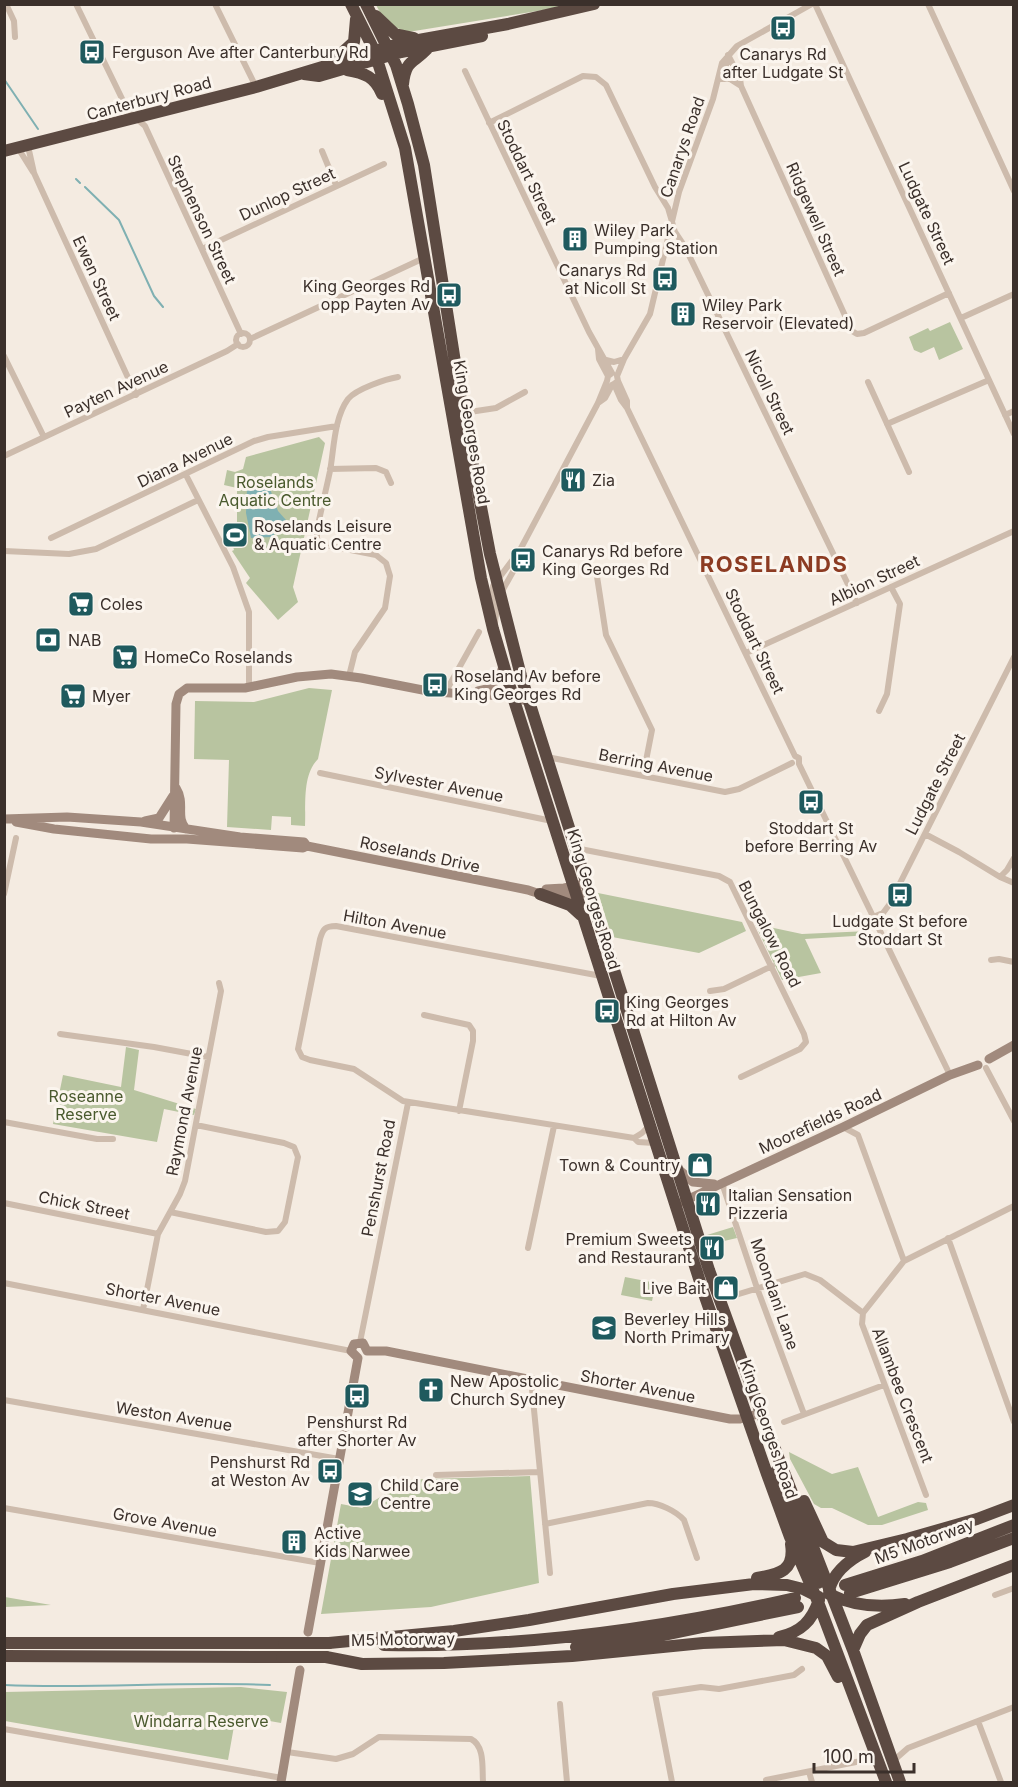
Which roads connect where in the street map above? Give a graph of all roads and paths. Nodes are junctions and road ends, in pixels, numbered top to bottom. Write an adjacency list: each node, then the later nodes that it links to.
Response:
1 (6, 4): 9 (street)
2 (76, 4): 22 (street, Stephenson Street)
3 (215, 4): 19 (street)
4 (813, 4): 14 (street); 34 (street, Ludgate Street)
5 (928, 4): 30 (street)
6 (587, 6): 10 (highway, Canterbury Road); 11 (highway, Canterbury Road)
7 (368, 7): 10 (highway); 12 (highway, King Georges Road)
8 (354, 10): 13 (highway, King Georges Road); 17 (highway)
9 (15, 37)
10 (418, 39): 12 (highway, Canterbury Road)
11 (430, 45): 12 (highway, Canterbury Road); 21 (highway)
12 (389, 51): 13 (highway, Canterbury Road); 21 (highway, King Georges Road)
13 (376, 55): 15 (highway, Canterbury Road); 17 (highway, Canterbury Road); 24 (highway, King Georges Road)
14 (729, 55): 18 (street, Canarys Road); 20 (street, Ridgewell Street)
15 (345, 69): 17 (highway, Canterbury Road); 24 (highway)
16 (465, 71): 23 (street, Stoddart Street)
17 (301, 74): 19 (highway, Canterbury Road)
18 (719, 79): 20 (street); 31 (street, Canarys Road)
19 (256, 87): 22 (highway, Canterbury Road)
20 (741, 87): 34 (street, Ridgewell Street)
21 (403, 89): 55 (highway, King Georges Road)
22 (138, 117): 25 (highway, Canterbury Road); 32 (street, Stephenson Street)
23 (489, 123): 31 (street, Nicoll Street); 40 (street, Stoddart Street)
24 (398, 124): 33 (highway, King Georges Road)
25 (23, 147): 27 (highway, Canterbury Road); 50 (street, Ewen Street)
26 (322, 151): 29 (street)
27 (4, 152)
28 (384, 164): 29 (street, Dunlop Street)
29 (336, 185): 32 (street, Dunlop Street)
30 (1014, 191)
31 (672, 219): 42 (street, Canarys Road); 77 (street, Nicoll Street)
32 (202, 249): 37 (street, Stephenson Street)
33 (425, 257): 38 (street); 78 (highway, King Georges Road)
34 (949, 292): 36 (street, Ludgate Street)
35 (1014, 294): 36 (street)
36 (961, 318): 46 (street, Ludgate Street)
37 (241, 334): 38 (street); 39 (street)
38 (250, 339): 39 (street)
39 (238, 344): 50 (street, Payten Avenue)
40 (598, 349): 43 (street, Stoddart Street); 45 (street, Stoddart Street)
41 (4, 356): 60 (street)
42 (624, 359): 43 (street); 45 (street, Canarys Road)
43 (606, 360): 45 (street, Stoddart Street)
44 (398, 377): 58 (street)
45 (613, 379): 49 (street, Canarys Road); 51 (street, Stoddart Street); 52 (street, Canarys Road); 53 (street, Stoddart Street)
46 (989, 380): 56 (street, Ludgate Street); 57 (street)
47 (868, 382): 57 (street)
48 (525, 392): 55 (street)
49 (607, 394): 51 (street, Stoddart Street); 52 (street, Canarys Road)
50 (136, 395): 60 (street, Payten Avenue)
51 (621, 400): 53 (street, Stoddart Street)
52 (598, 403): 69 (street, Canarys Road)
53 (627, 408): 80 (street, Stoddart Street)
54 (1014, 411): 56 (street)
55 (463, 413): 71 (highway, King Georges Road)
56 (1005, 415): 59 (street, Ludgate Street)
57 (887, 424): 63 (street)
58 (337, 426): 62 (street); 64 (street, Diana Avenue)
59 (1014, 434)
60 (44, 437): 61 (street, Payten Avenue)
61 (4, 456)
62 (330, 469): 65 (street); 83 (street)
63 (909, 472)
64 (186, 475): 66 (street); 68 (street, Diana Avenue)
65 (392, 483)
66 (198, 500): 70 (street); 84 (street)
67 (1014, 531): 75 (street, Albion Street)
68 (51, 538)
69 (520, 550): 72 (street, Canarys Road); 76 (street, Canarys Road)
70 (4, 551)
71 (490, 554): 72 (street); 74 (highway, King Georges Road)
72 (513, 558): 74 (street, Canarys Road)
73 (596, 570): 93 (street)
74 (496, 580): 76 (highway, King Georges Road); 78 (street)
75 (891, 587): 77 (street, Albion Street); 89 (street)
76 (500, 595): 88 (highway, King Georges Road)
77 (857, 603): 80 (street, Albion Street)
78 (493, 629): 82 (highway, King Georges Road)
79 (478, 632): 85 (street)
80 (746, 653): 91 (street, Stoddart Street)
81 (1014, 657): 100 (street, Ludgate Street)
82 (504, 666): 86 (street); 87 (highway, King Georges Road)
83 (349, 676): 84 (street); 85 (street)
84 (249, 688): 94 (street)
85 (445, 693): 86 (street)
86 (470, 693): 87 (street)
87 (513, 698): 88 (street); 96 (highway, King Georges Road)
88 (528, 701): 90 (highway, King Georges Road)
89 (879, 711)
90 (546, 757): 93 (street, Berring Avenue); 103 (highway, King Georges Road)
91 (795, 761): 93 (street, Berring Avenue); 112 (street, Stoddart Street)
92 (320, 773): 96 (street, Sylvester Avenue)
93 (643, 776)
94 (176, 788): 97 (street); 98 (street); 99 (street)
95 (6, 819): 97 (street, Roselands Drive); 101 (street, Roselands Drive)
96 (552, 821): 108 (highway, King Georges Road)
97 (141, 822): 98 (street, Roselands Drive)
98 (174, 828): 99 (street, Roselands Drive); 99 (street); 101 (street, Roselands Drive)
99 (185, 830): 101 (street, Roselands Drive); 109 (street, Roselands Drive)
100 (925, 834): 105 (street); 112 (street, Ludgate Street)
101 (138, 837)
102 (16, 838): 110 (street)
103 (574, 848): 107 (highway, King Georges Road); 115 (street, Bungalow Road)
104 (1014, 858): 105 (street)
105 (1000, 877): 106 (street)
106 (1014, 883)
107 (587, 888): 108 (street, Roselands Drive); 137 (highway, King Georges Road)
108 (574, 890): 109 (street, Roselands Drive); 111 (highway, King Georges Road)
109 (534, 892): 111 (highway)
110 (4, 894)
111 (582, 916): 116 (highway, King Georges Road)
112 (873, 917): 124 (street, Stoddart Street)
113 (991, 960): 114 (street)
114 (1014, 962)
115 (772, 966): 118 (street); 125 (street, Bungalow Road)
116 (601, 976): 126 (street, Hilton Avenue); 132 (highway, King Georges Road)
117 (219, 982): 122 (street, Raymond Avenue)
118 (710, 991)
119 (424, 1015): 127 (street)
120 (60, 1034): 122 (street)
121 (1014, 1045): 123 (street, Moorefields Road)
122 (208, 1057): 130 (street, Raymond Avenue)
123 (984, 1064): 124 (street, Moorefields Road); 128 (street)
124 (950, 1075): 133 (street, Moorefields Road)
125 (741, 1077)
126 (408, 1103): 127 (street, Penshurst Road); 153 (street, Penshurst Road)
127 (459, 1111): 131 (street, Penshurst Road)
128 (1014, 1121)
129 (4, 1122): 135 (street)
130 (196, 1125): 143 (street, Raymond Avenue); 143 (street)
131 (554, 1126): 134 (street, Penshurst Road); 146 (street)
132 (649, 1126): 134 (street); 136 (highway, King Georges Road)
133 (843, 1127): 138 (street, Moorefields Road); 147 (street)
134 (634, 1138): 136 (street, Penshurst Road)
135 (112, 1139)
136 (654, 1143): 141 (highway, King Georges Road)
137 (676, 1167): 138 (street); 139 (highway, King Georges Road)
138 (721, 1183): 139 (street, Moorefields Road); 149 (street, Moondani Lane)
139 (686, 1200): 141 (street, Moorefields Road); 150 (highway, King Georges Road)
140 (4, 1203): 144 (street, Chick Street)
141 (674, 1205): 161 (highway, King Georges Road)
142 (1014, 1206): 145 (street, Allambee Crescent)
143 (170, 1212): 144 (street, Raymond Avenue)
144 (158, 1234): 151 (street, Raymond Avenue)
145 (948, 1238): 147 (street, Allambee Crescent); 163 (street)
146 (528, 1248)
147 (904, 1261): 152 (street, Allambee Crescent)
148 (4, 1283): 151 (street, Shorter Avenue)
149 (757, 1288): 150 (street); 152 (street); 160 (street, Moondani Lane)
150 (719, 1300): 159 (highway, King Georges Road)
151 (143, 1310): 155 (street, Shorter Avenue)
152 (863, 1313): 157 (street, Allambee Crescent)
153 (360, 1342): 154 (street); 155 (street)
154 (367, 1351): 155 (street); 156 (street, Shorter Avenue)
155 (355, 1354): 165 (street)
156 (531, 1379): 161 (street, Shorter Avenue); 166 (street)
157 (884, 1385): 160 (street); 168 (street, Allambee Crescent)
158 (5, 1400): 165 (street, Weston Avenue)
159 (761, 1413): 161 (street, Shorter Avenue); 164 (highway, King Georges Road)
160 (804, 1414): 162 (street)
161 (748, 1417): 173 (highway, King Georges Road)
162 (784, 1422)
163 (1014, 1422)
164 (770, 1437): 175 (highway); 182 (highway, King Georges Road)
165 (339, 1459): 177 (street)
166 (539, 1472): 167 (street); 171 (street)
167 (436, 1475)
168 (926, 1495)
169 (1014, 1504): 175 (highway)
170 (4, 1508): 177 (street, Grove Avenue)
171 (545, 1524): 176 (street); 179 (street)
172 (1014, 1525): 174 (highway, M5 Motorway)
173 (790, 1538): 181 (highway); 182 (highway, King Georges Road)
174 (1014, 1538)
175 (871, 1548): 182 (highway)
176 (698, 1558)
177 (320, 1563): 185 (street)
178 (1014, 1565): 184 (highway)
179 (550, 1573)
180 (1014, 1588): 183 (street)
181 (673, 1594): 182 (highway); 188 (highway)
182 (824, 1595): 184 (highway); 186 (highway); 189 (highway, King Georges Road); 196 (highway, King Georges Road); 199 (highway)
183 (995, 1595)
184 (918, 1602): 189 (highway)
185 (308, 1632)
186 (770, 1640): 191 (highway); 196 (highway)
187 (4, 1643): 188 (highway, M5 Motorway, bridge)
188 (329, 1643): 191 (highway, M5 Motorway)
189 (853, 1650): 202 (highway, King Georges Road)
190 (4, 1656): 191 (highway, M5 Motorway, bridge)
191 (327, 1657)
192 (802, 1669): 208 (street)
193 (300, 1670): 200 (street)
194 (560, 1704): 207 (street)
195 (1014, 1707): 197 (street)
196 (860, 1715): 199 (highway, King Georges Road)
197 (978, 1721): 202 (street); 212 (street)
198 (4, 1729): 204 (street)
199 (871, 1743): 201 (highway, King Georges Road)
200 (286, 1752): 204 (street); 206 (street)
201 (878, 1762): 203 (street); 210 (highway, King Georges Road)
202 (892, 1762): 211 (highway, King Georges Road)
203 (809, 1772): 205 (street); 209 (street)
204 (281, 1780)
205 (765, 1780)
206 (483, 1782)
207 (567, 1782)
208 (672, 1782)
209 (812, 1782)
210 (886, 1782)
211 (900, 1782)
212 (1001, 1782)

